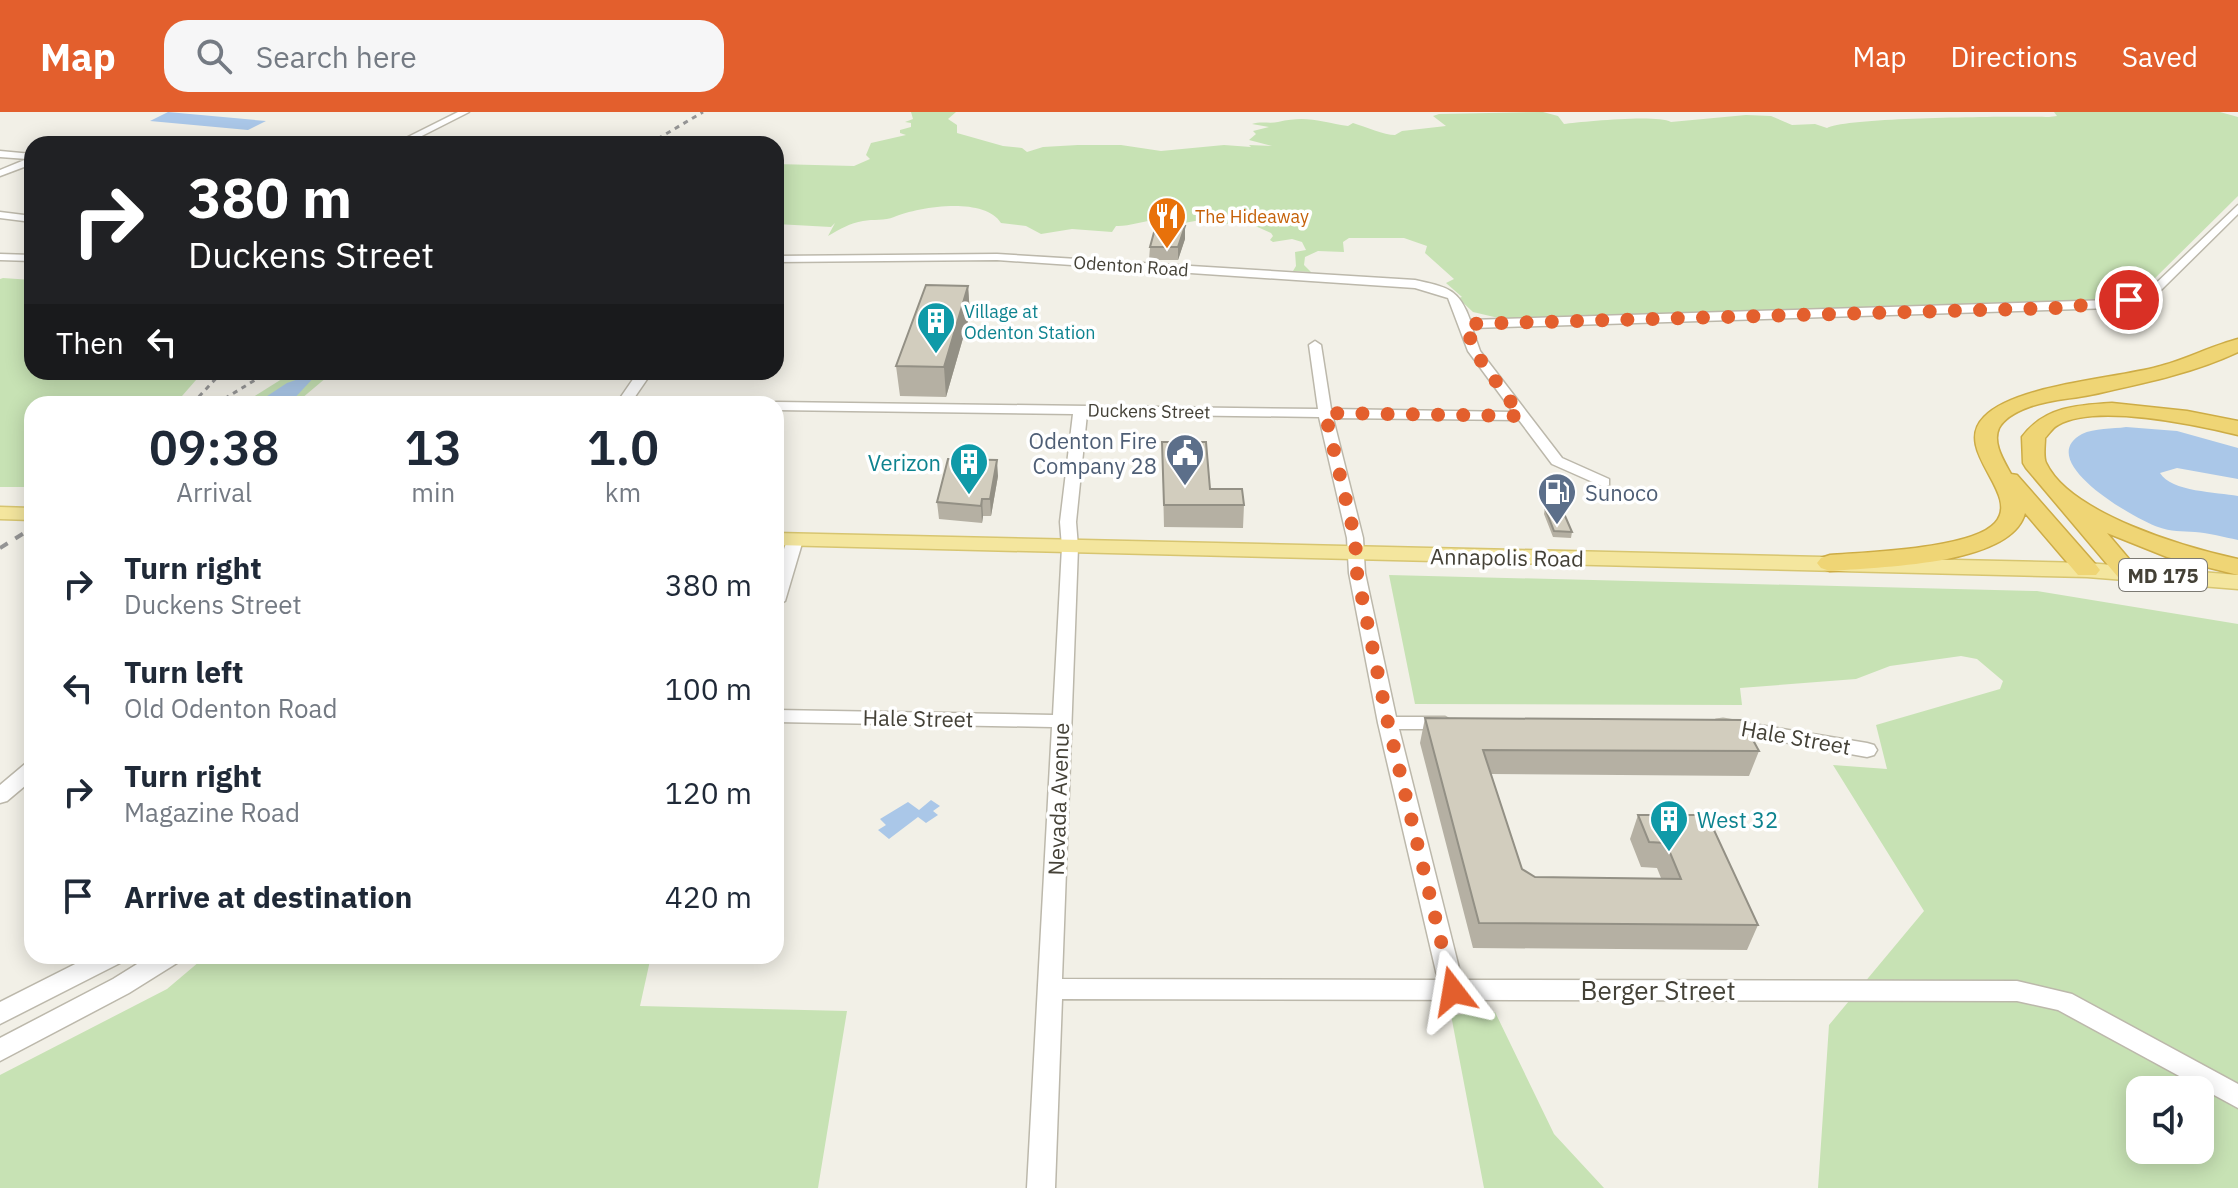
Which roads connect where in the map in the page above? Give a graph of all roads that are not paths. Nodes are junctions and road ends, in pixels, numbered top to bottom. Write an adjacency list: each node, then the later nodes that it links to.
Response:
1 (465, 112): 2 (street)
2 (416, 136)
3 (0, 154): 4 (street)
4 (24, 158)
5 (24, 162): 6 (street)
6 (0, 173)
7 (2238, 208): 15 (street)
8 (0, 215): 9 (street)
9 (24, 218)
10 (0, 257): 11 (street)
11 (24, 258)
12 (784, 259): 13 (street, Odenton Road)
13 (796, 259): 14 (street); 15 (street, Odenton Road)
14 (784, 267)
15 (1466, 324): 21 (street, Odenton Road)
16 (1315, 345): 20 (street)
17 (2238, 345): 23 (highway)
18 (784, 406): 19 (street, Duckens Street)
19 (1080, 411): 20 (street, Duckens Street); 29 (street, Nevada Avenue)
20 (1325, 413): 21 (street, Duckens Street); 30 (street)
21 (1521, 416): 24 (street, Odenton Road)
22 (2238, 428): 25 (highway)
23 (1990, 458): 31 (highway); 33 (highway)
24 (1604, 482)
25 (2049, 484): 32 (highway); 34 (highway)
26 (0, 513): 27 (main road)
27 (24, 514)
28 (786, 540): 29 (main road, Annapolis Road / MD 175)
29 (1070, 547): 30 (main road, Annapolis Road / MD 175); 37 (street, Nevada Avenue)
30 (1357, 554): 31 (main road, Annapolis Road / MD 175); 38 (street)
31 (1830, 563): 33 (main road, Annapolis Road / MD 175)
32 (2238, 567)
33 (2087, 570): 34 (main road, Annapolis Road / MD 175)
34 (2127, 572): 35 (main road, Annapolis Road / MD 175)
35 (2238, 582)
36 (784, 716): 37 (street, Hale Street)
37 (1060, 721): 46 (street, Nevada Avenue)
38 (1388, 723): 39 (street); 47 (street)
39 (1467, 723)
40 (1703, 724): 41 (street, Hale Street)
41 (1867, 750)
42 (24, 776): 43 (street)
43 (0, 796)
44 (97, 964): 48 (street)
45 (156, 964): 49 (street)
46 (1052, 989): 47 (street, Berger Street); 51 (street, Nevada Avenue)
47 (1453, 991): 50 (street, Berger Street)
48 (0, 1014)
49 (0, 1050)
50 (2238, 1097)
51 (1041, 1188)

